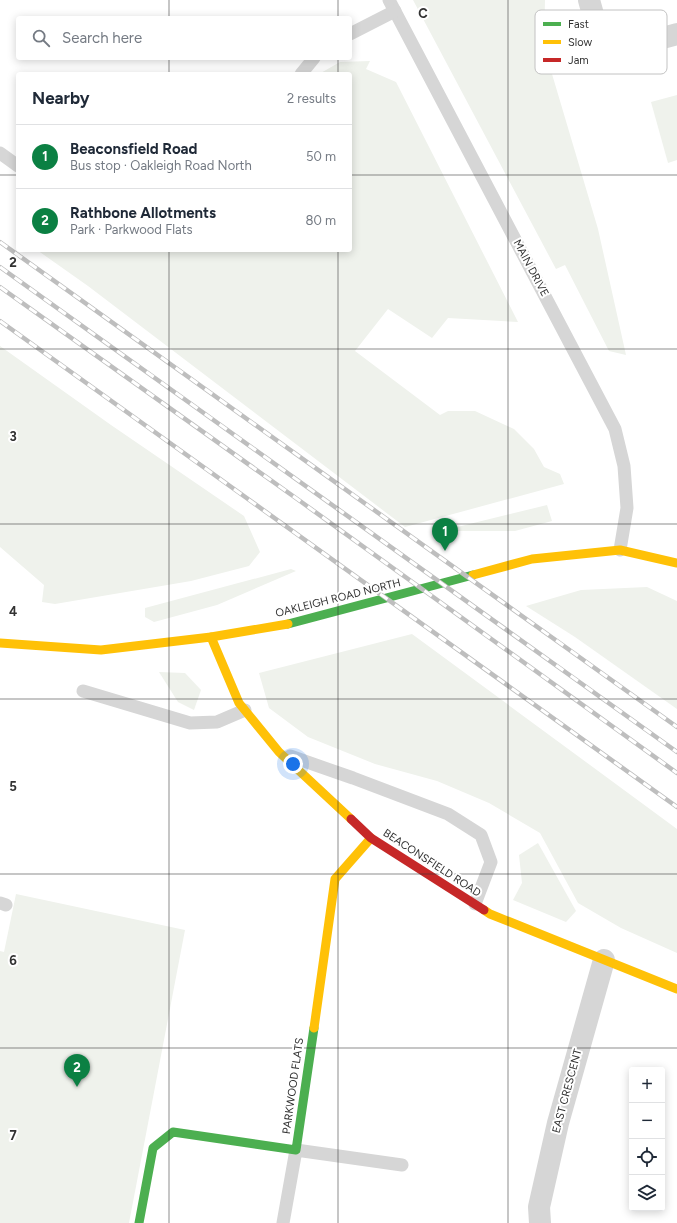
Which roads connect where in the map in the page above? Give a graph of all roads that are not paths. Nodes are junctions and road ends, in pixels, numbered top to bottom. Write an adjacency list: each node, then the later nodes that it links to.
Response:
1 (589, 0): 3 (street)
2 (392, 5): 4 (lane); 11 (lane, MAIN DRIVE)
3 (592, 10)
4 (352, 33)
5 (677, 34): 6 (street)
6 (667, 37)
7 (312, 60): 8 (lane)
8 (303, 72)
9 (0, 153): 10 (lane)
10 (16, 165)
11 (620, 550): 12 (street, OAKLEIGH ROAD NORTH); 13 (street, OAKLEIGH ROAD NORTH)
12 (677, 563)
13 (211, 637): 14 (street, OAKLEIGH ROAD NORTH); 16 (street, BEACONSFIELD ROAD)
14 (0, 643)
15 (82, 691): 16 (lane)
16 (245, 710): 17 (street, BEACONSFIELD ROAD)
17 (279, 752): 18 (street, BEACONSFIELD ROAD); 19 (lane)
18 (371, 838): 19 (street, BEACONSFIELD ROAD); 22 (street, PARKWOOD FLATS)
19 (475, 904): 20 (street, BEACONSFIELD ROAD)
20 (604, 960): 21 (street, BEACONSFIELD ROAD); 26 (street, EAST CRESCENT)
21 (677, 989)
22 (296, 1150): 23 (lane); 24 (street, PARKWOOD FLATS); 25 (lane)
23 (402, 1165)
24 (139, 1223)
25 (283, 1223)
26 (540, 1223)

